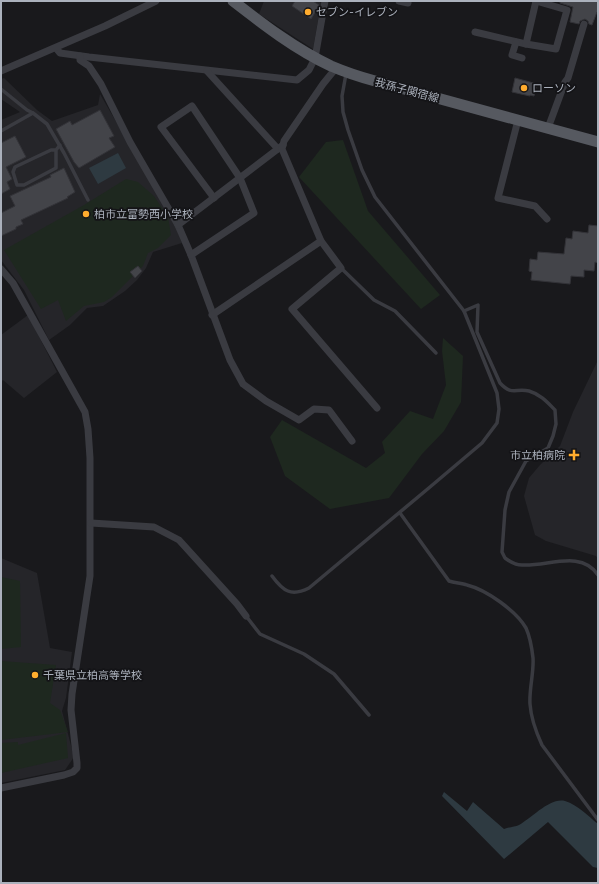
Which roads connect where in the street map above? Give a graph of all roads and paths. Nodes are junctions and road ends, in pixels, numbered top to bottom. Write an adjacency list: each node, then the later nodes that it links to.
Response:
1 (156, 1): 11 (street)
2 (233, 1): 13 (main road, 我孫子関宿線)
3 (325, 1): 13 (street)
4 (398, 1): 6 (street)
5 (536, 1): 10 (street); 10 (street)
6 (408, 3)
7 (584, 24): 21 (street)
8 (476, 32): 9 (street)
9 (516, 42): 10 (street); 14 (street)
10 (526, 44)
11 (56, 48): 12 (street); 15 (street)
12 (80, 56): 16 (street); 31 (street)
13 (315, 58): 16 (street); 17 (main road, 我孫子関宿線)
14 (522, 58)
15 (2, 68)
16 (207, 70): 25 (street)
17 (341, 70): 20 (main road, 我孫子関宿線); 25 (street); 36 (lane)
18 (1, 89): 19 (lane)
19 (33, 113): 22 (lane); 24 (lane)
20 (518, 120): 21 (main road, 我孫子関宿線); 30 (street)
21 (548, 128): 23 (main road, 我孫子関宿線)
22 (1, 131)
23 (598, 142)
24 (60, 145): 26 (lane); 29 (lane)
25 (280, 147): 27 (street); 32 (street)
26 (56, 150): 26 (lane)
27 (240, 178): 28 (street); 28 (street); 33 (street)
28 (214, 198): 31 (street)
29 (88, 200)
30 (547, 219)
31 (178, 225): 33 (street)
32 (321, 241): 34 (street); 37 (street)
33 (191, 255): 37 (street)
34 (341, 268): 38 (lane); 39 (street)
35 (1, 269): 42 (street)
36 (464, 311): 41 (lane); 43 (lane)
37 (212, 315): 40 (street)
38 (436, 353)
39 (377, 408)
40 (352, 441)
41 (400, 512): 44 (lane); 48 (lane)
42 (91, 523): 45 (street); 47 (street)
43 (598, 575)
44 (272, 576)
45 (246, 616): 46 (lane)
46 (370, 715)
47 (1, 788)
48 (598, 820)

